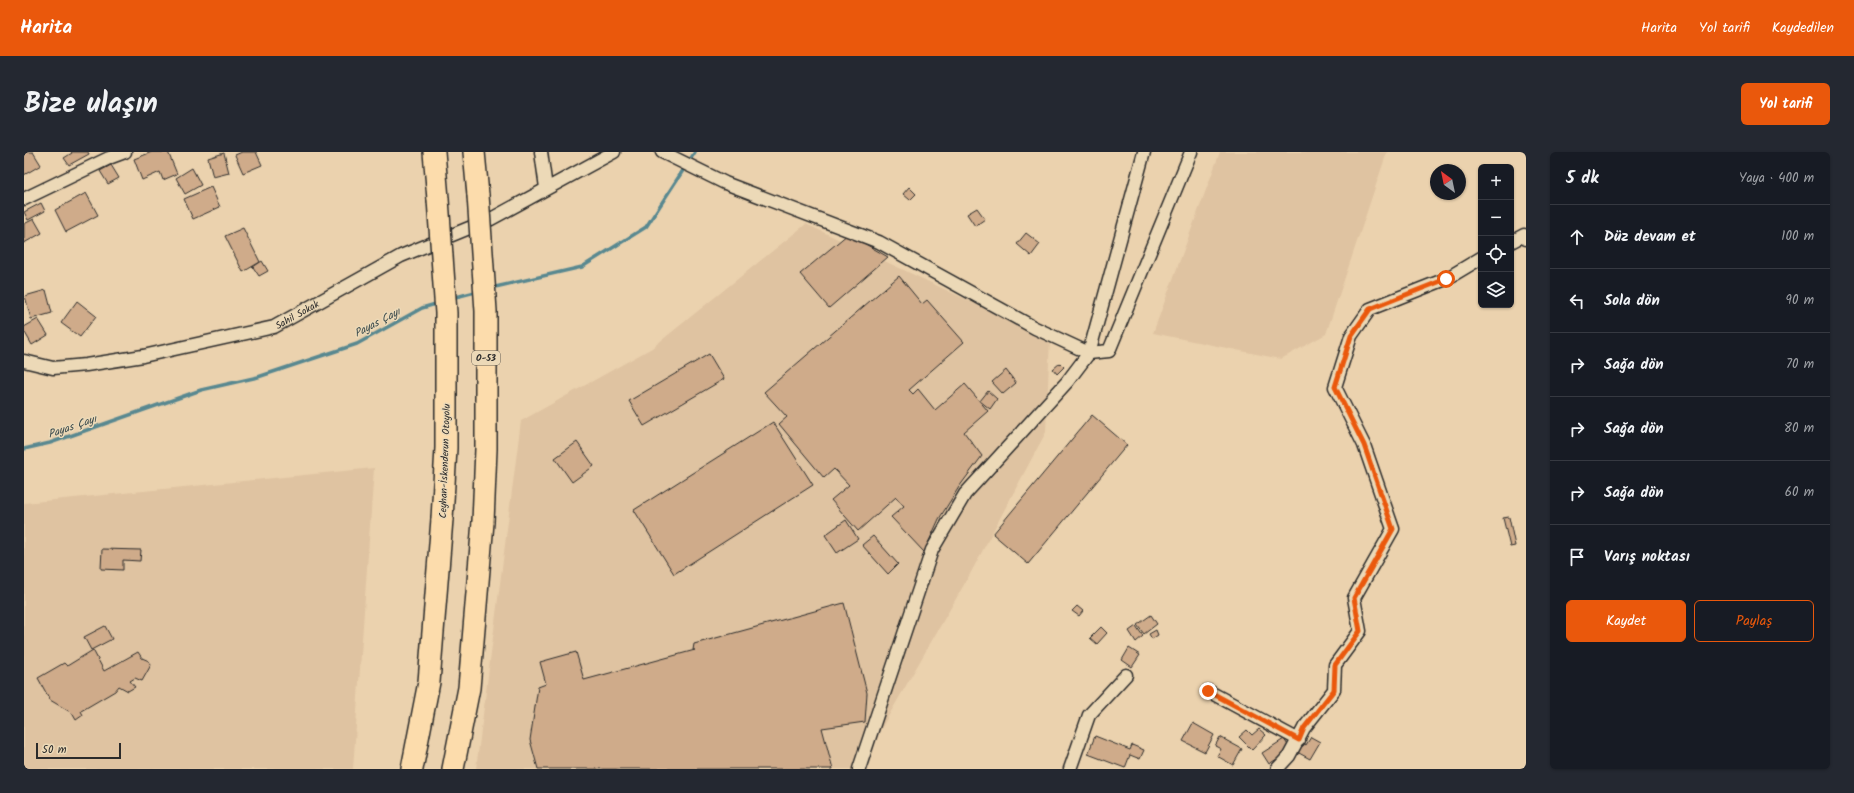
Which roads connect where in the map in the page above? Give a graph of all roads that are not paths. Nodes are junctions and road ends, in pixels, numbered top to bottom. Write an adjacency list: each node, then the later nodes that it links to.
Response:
1 (125, 152): 10 (street)
2 (434, 152): 19 (highway, Ceyhan-İskenderun Otoyolu, bridge)
3 (474, 152): 20 (highway, O-53, bridge)
4 (541, 152): 9 (street)
5 (614, 152): 9 (street, Sahil Sokak)
6 (1144, 152): 14 (street)
7 (1191, 152): 14 (street)
8 (664, 153): 14 (street)
9 (546, 188): 15 (street, Sahil Sokak)
10 (24, 199)
11 (1525, 236): 12 (street)
12 (1514, 241)
13 (1478, 260): 18 (street)
14 (1089, 353): 21 (street)
15 (24, 361)
16 (1126, 675): 22 (street)
17 (1208, 691): 18 (street)
18 (1299, 740): 23 (street)
19 (412, 769)
20 (453, 769)
21 (859, 769)
22 (1070, 769)
23 (1278, 769)

